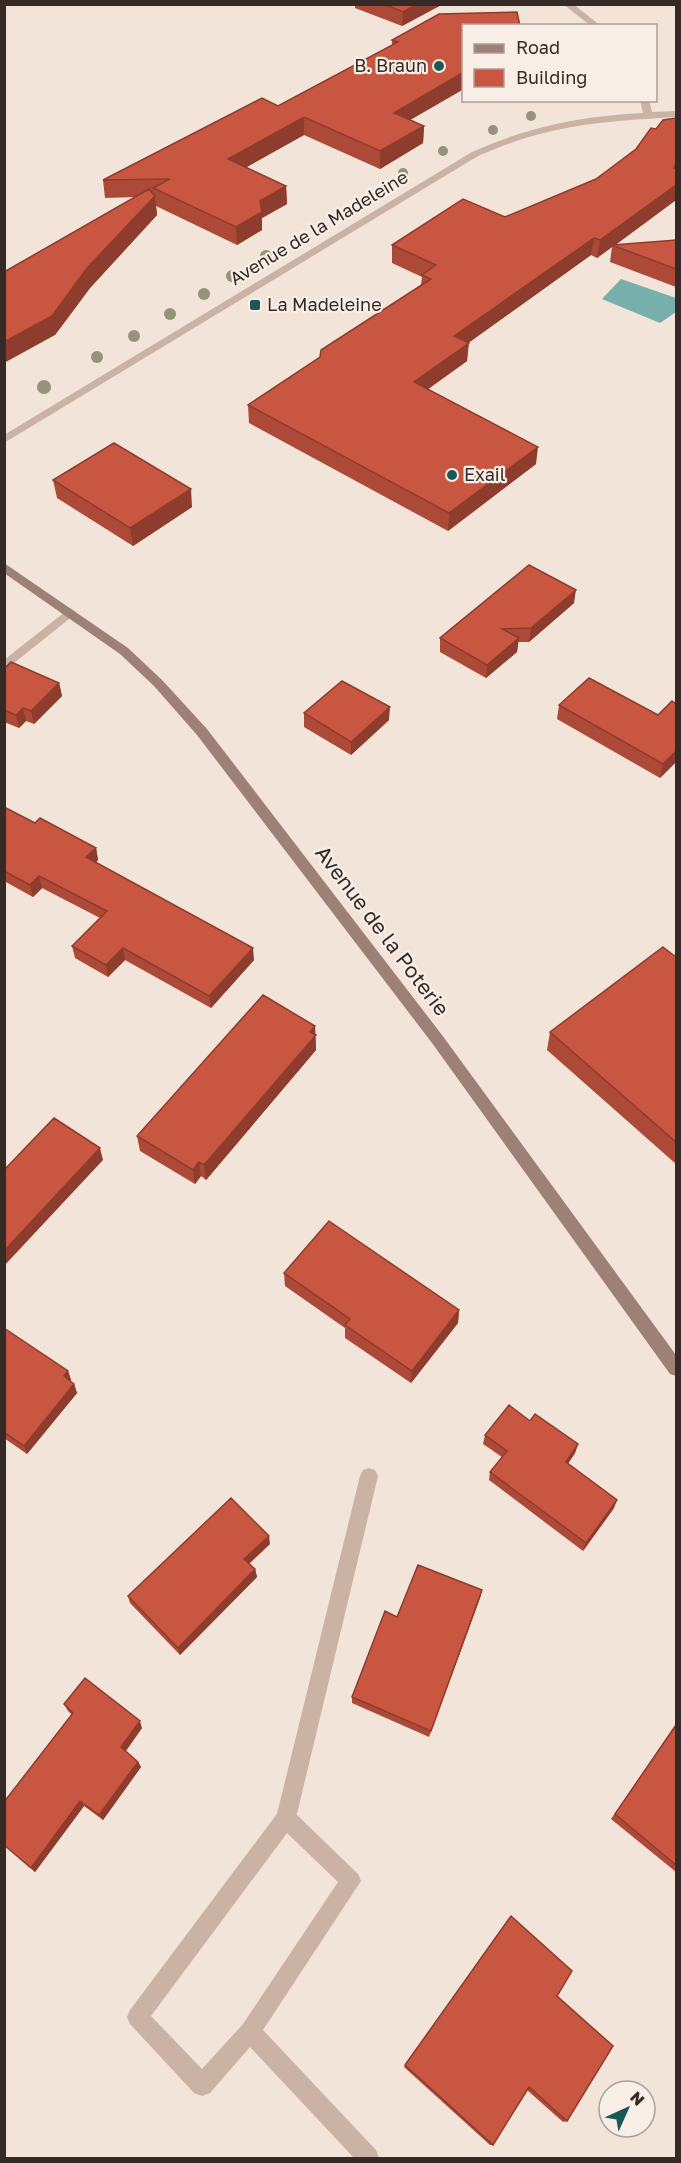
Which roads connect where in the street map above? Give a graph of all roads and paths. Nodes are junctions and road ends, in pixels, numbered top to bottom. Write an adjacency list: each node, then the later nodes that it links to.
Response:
1 (567, 4): 2 (street)
2 (594, 24)
3 (645, 102): 5 (street)
4 (676, 114): 5 (street, Avenue de la Madeleine)
5 (648, 115): 6 (street, Avenue de la Madeleine)
6 (4, 440)
7 (4, 567): 8 (street, Avenue de la Poterie)
8 (70, 612): 9 (street); 10 (street, Avenue de la Poterie)
9 (4, 667)
10 (676, 1368)
11 (369, 1476): 12 (street)
12 (286, 1818): 13 (street); 13 (street)
13 (250, 2031): 14 (street)
14 (368, 2158)

